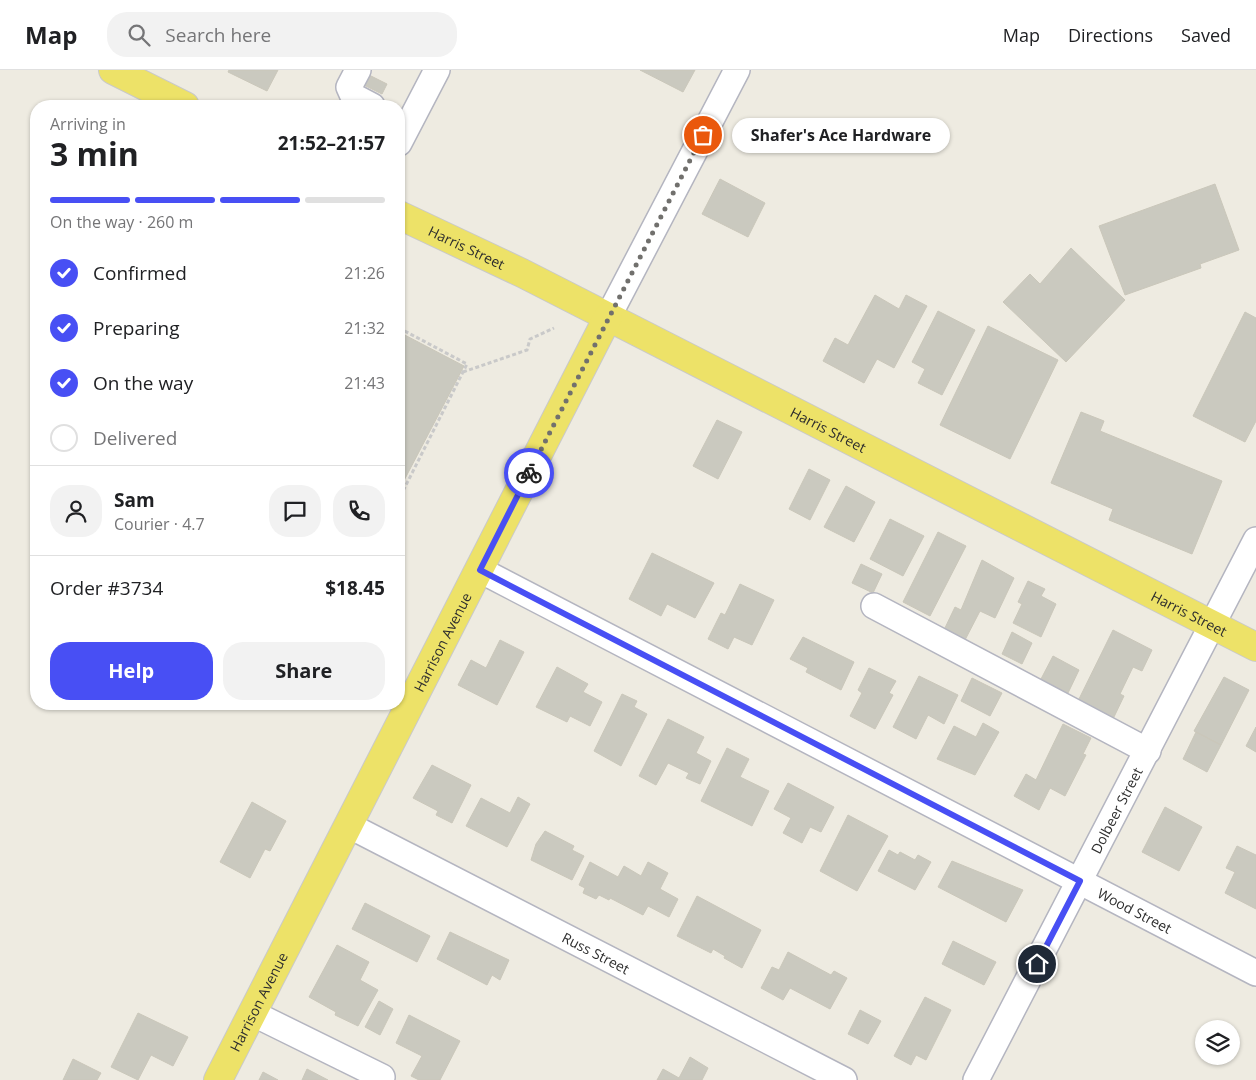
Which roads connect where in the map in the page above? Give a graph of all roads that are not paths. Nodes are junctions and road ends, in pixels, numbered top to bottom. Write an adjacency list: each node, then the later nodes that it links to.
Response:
1 (113, 70): 5 (main road)
2 (358, 70): 7 (street)
3 (737, 70): 10 (street, Harrison Avenue)
4 (432, 71): 8 (street)
5 (144, 77): 6 (main road)
6 (177, 100)
7 (361, 100)
8 (405, 124)
9 (405, 218): 10 (main road, Harris Street)
10 (608, 317): 12 (main road, Harrison Avenue); 14 (main road, Harris Street)
11 (1256, 540): 14 (street, Dolbeer Street)
12 (480, 570): 17 (main road, Harrison Avenue); 18 (street, Wood Street)
13 (874, 606): 16 (street)
14 (1213, 625): 15 (main road, Harris Street); 16 (street, Dolbeer Street)
15 (1256, 647)
16 (1148, 752): 18 (street, Dolbeer Street)
17 (348, 825): 20 (main road, Harrison Avenue); 23 (street, Russ Street)
18 (1080, 881): 19 (street, Wood Street); 24 (street, Dolbeer Street)
19 (1256, 973)
20 (252, 1013): 21 (street); 22 (main road, Harrison Avenue)
21 (382, 1077)
22 (218, 1080)
23 (844, 1080)
24 (976, 1080)

